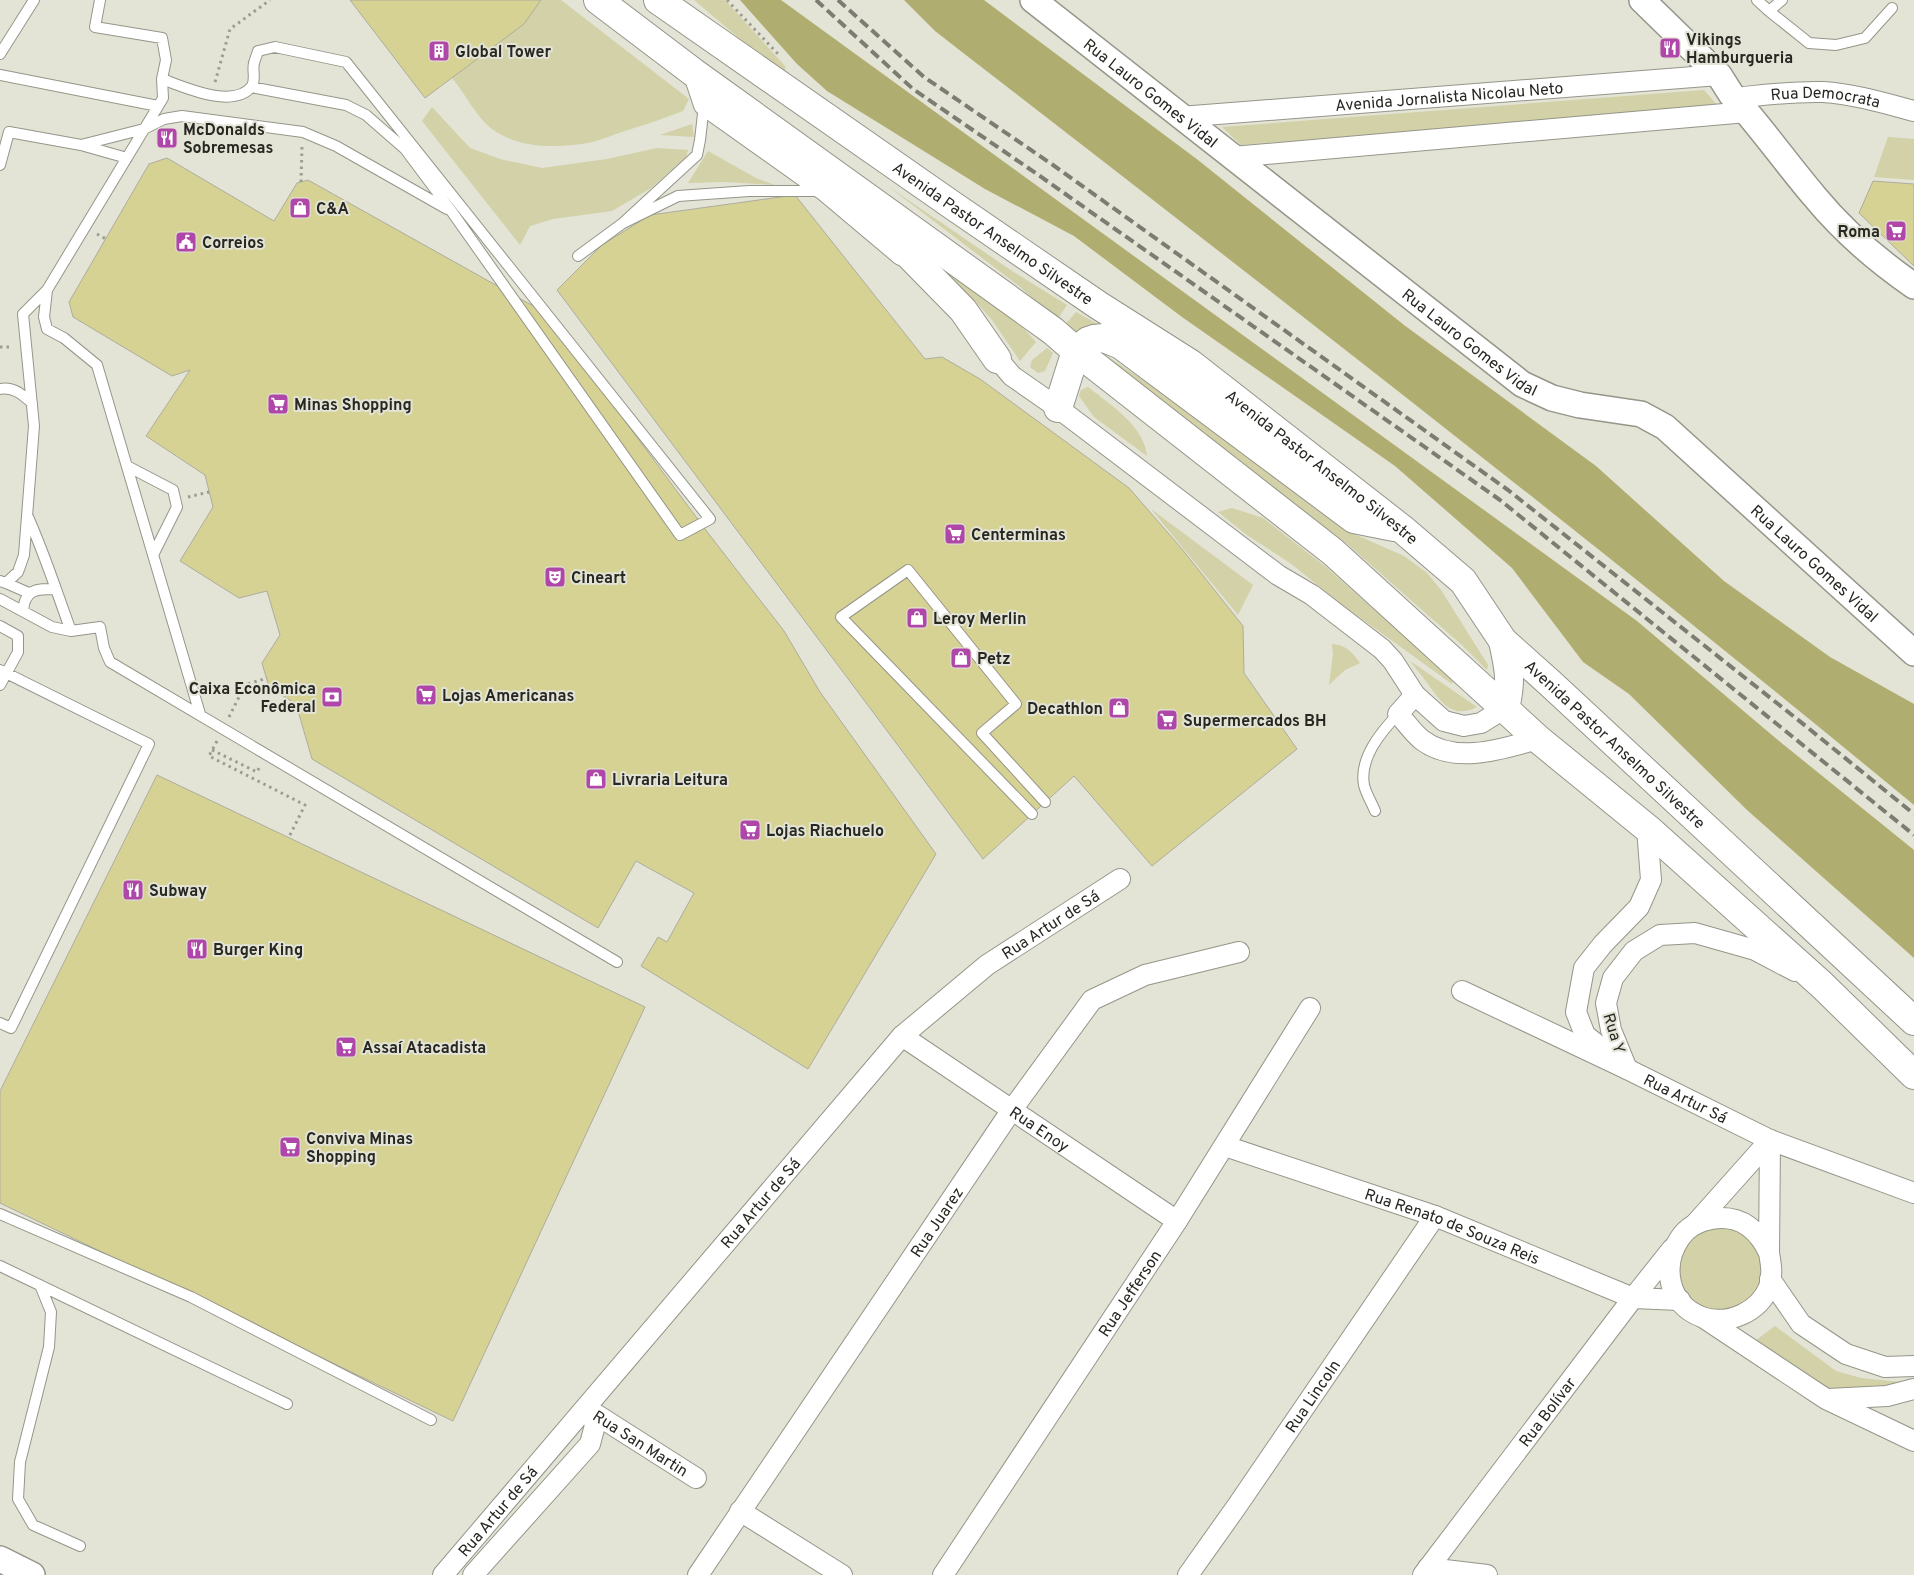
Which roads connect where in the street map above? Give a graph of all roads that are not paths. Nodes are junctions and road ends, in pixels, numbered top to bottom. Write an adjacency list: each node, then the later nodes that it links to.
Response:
1 (34, 0): 11 (lane)
2 (100, 0): 15 (lane)
3 (598, 0): 12 (main road)
4 (658, 0): 41 (main road, Avenida Pastor Anselmo Silvestre)
5 (1033, 0): 21 (street, Rua Lauro Gomes Vidal)
6 (1642, 0): 14 (street)
7 (1757, 0): 10 (lane)
8 (1782, 0): 10 (lane)
9 (1892, 8): 10 (lane)
10 (1769, 11)
11 (0, 54)
12 (693, 72): 17 (street); 28 (main road)
13 (0, 75): 19 (lane)
14 (1719, 75): 18 (street); 21 (street, Avenida Jornalista Nicolau Neto)
15 (162, 80): 16 (lane); 19 (lane)
16 (251, 87): 29 (lane); 29 (lane)
17 (704, 105): 27 (street); 30 (lane)
18 (1741, 105): 20 (street, Rua Democrata); 24 (street); 32 (street)
19 (158, 106): 22 (lane)
20 (1914, 111)
21 (1180, 117): 24 (street, Rua Lauro Gomes Vidal)
22 (144, 129): 23 (lane); 25 (lane); 29 (lane)
23 (81, 145): 25 (lane); 26 (lane)
24 (1232, 157): 51 (street, Rua Lauro Gomes Vidal)
25 (127, 158): 33 (lane)
26 (0, 165)
27 (825, 191): 30 (lane); 35 (street)
28 (870, 200): 34 (main road); 35 (main road)
29 (452, 212)
30 (623, 223): 31 (lane)
31 (578, 256)
32 (1914, 286)
33 (47, 290): 37 (lane); 39 (lane)
34 (1076, 351): 38 (main road); 41 (main road); 55 (main road)
35 (997, 358): 38 (street)
36 (0, 389): 37 (lane)
37 (32, 403): 40 (lane)
38 (1058, 408): 54 (street)
39 (127, 466): 42 (lane); 42 (lane)
40 (27, 515): 43 (lane); 44 (lane)
41 (1401, 528): 50 (main road, Avenida Pastor Anselmo Silvestre)
42 (153, 555): 56 (lane)
43 (3, 582): 45 (lane)
44 (55, 589): 45 (lane); 49 (lane)
45 (29, 593): 47 (lane)
46 (0, 598): 47 (lane)
47 (23, 611): 49 (lane)
48 (0, 626): 52 (lane)
49 (72, 631): 56 (lane)
50 (1503, 641): 55 (main road); 69 (main road, Avenida Pastor Anselmo Silvestre)
51 (1914, 654)
52 (3, 671): 53 (lane); 70 (lane)
53 (0, 686)
54 (1415, 696): 55 (street); 57 (street)
55 (1505, 708): 58 (main road)
56 (200, 714): 65 (lane)
57 (1398, 714): 58 (street); 60 (lane)
58 (1538, 739): 62 (main road)
59 (1046, 802): 61 (lane)
60 (1375, 811)
61 (1032, 814)
62 (1647, 828): 66 (main road); 72 (street, Rua Y)
63 (1120, 879): 71 (street, Rua Artur de Sá)
64 (1239, 952): 74 (street, Rua Juarez)
65 (617, 962)
66 (1822, 985): 72 (street, Rua Y); 73 (main road)
67 (1462, 991): 72 (street, Rua Artur Sá)
68 (1310, 1008): 76 (street, Rua Jefferson)
69 (1914, 1022)
70 (0, 1023)
71 (902, 1036): 74 (street, Rua Enoy); 94 (street, Rua Artur de Sá)
72 (1627, 1069): 75 (street, Rua Artur Sá)
73 (1914, 1075)
74 (1012, 1111): 80 (street, Rua Enoy); 98 (street, Rua Juarez)
75 (1770, 1140): 77 (street, Rua Artur Sá); 81 (street); 83 (street)
76 (1225, 1146): 79 (street, Rua Renato de Souza Reis); 80 (street, Rua Jefferson)
77 (1914, 1193)
78 (0, 1214): 95 (lane)
79 (1434, 1216): 87 (street, Rua Renato de Souza Reis); 108 (street, Rua Lincoln)
80 (1177, 1221): 107 (street, Rua Jefferson)
81 (1696, 1223): 82 (street); 83 (street)
82 (1673, 1249): 87 (street, Rua Bolívar); 88 (street)
83 (1769, 1253): 85 (street)
84 (0, 1266): 86 (lane)
85 (1770, 1279): 89 (street); 90 (street)
86 (40, 1285): 93 (lane); 99 (lane)
87 (1633, 1298): 88 (street, Rua Renato de Souza Reis); 101 (street, Rua Bolívar)
88 (1680, 1300): 89 (street)
89 (1702, 1317): 92 (street)
90 (1914, 1366)
91 (1914, 1389): 92 (street)
92 (1826, 1399): 96 (street)
93 (287, 1404)
94 (588, 1410): 97 (street, Rua San Martin); 103 (street, Rua Artur de Sá); 104 (street, Rua Artur de Sá)
95 (431, 1420)
96 (1914, 1441)
97 (696, 1478)
98 (740, 1511): 105 (street, Rua Juarez); 106 (street)
99 (80, 1546)
100 (0, 1559): 102 (street)
101 (1425, 1571): 109 (street)
102 (32, 1575)
103 (444, 1575)
104 (473, 1575)
105 (698, 1575)
106 (842, 1575)
107 (943, 1575)
108 (1188, 1575)
109 (1487, 1575)

